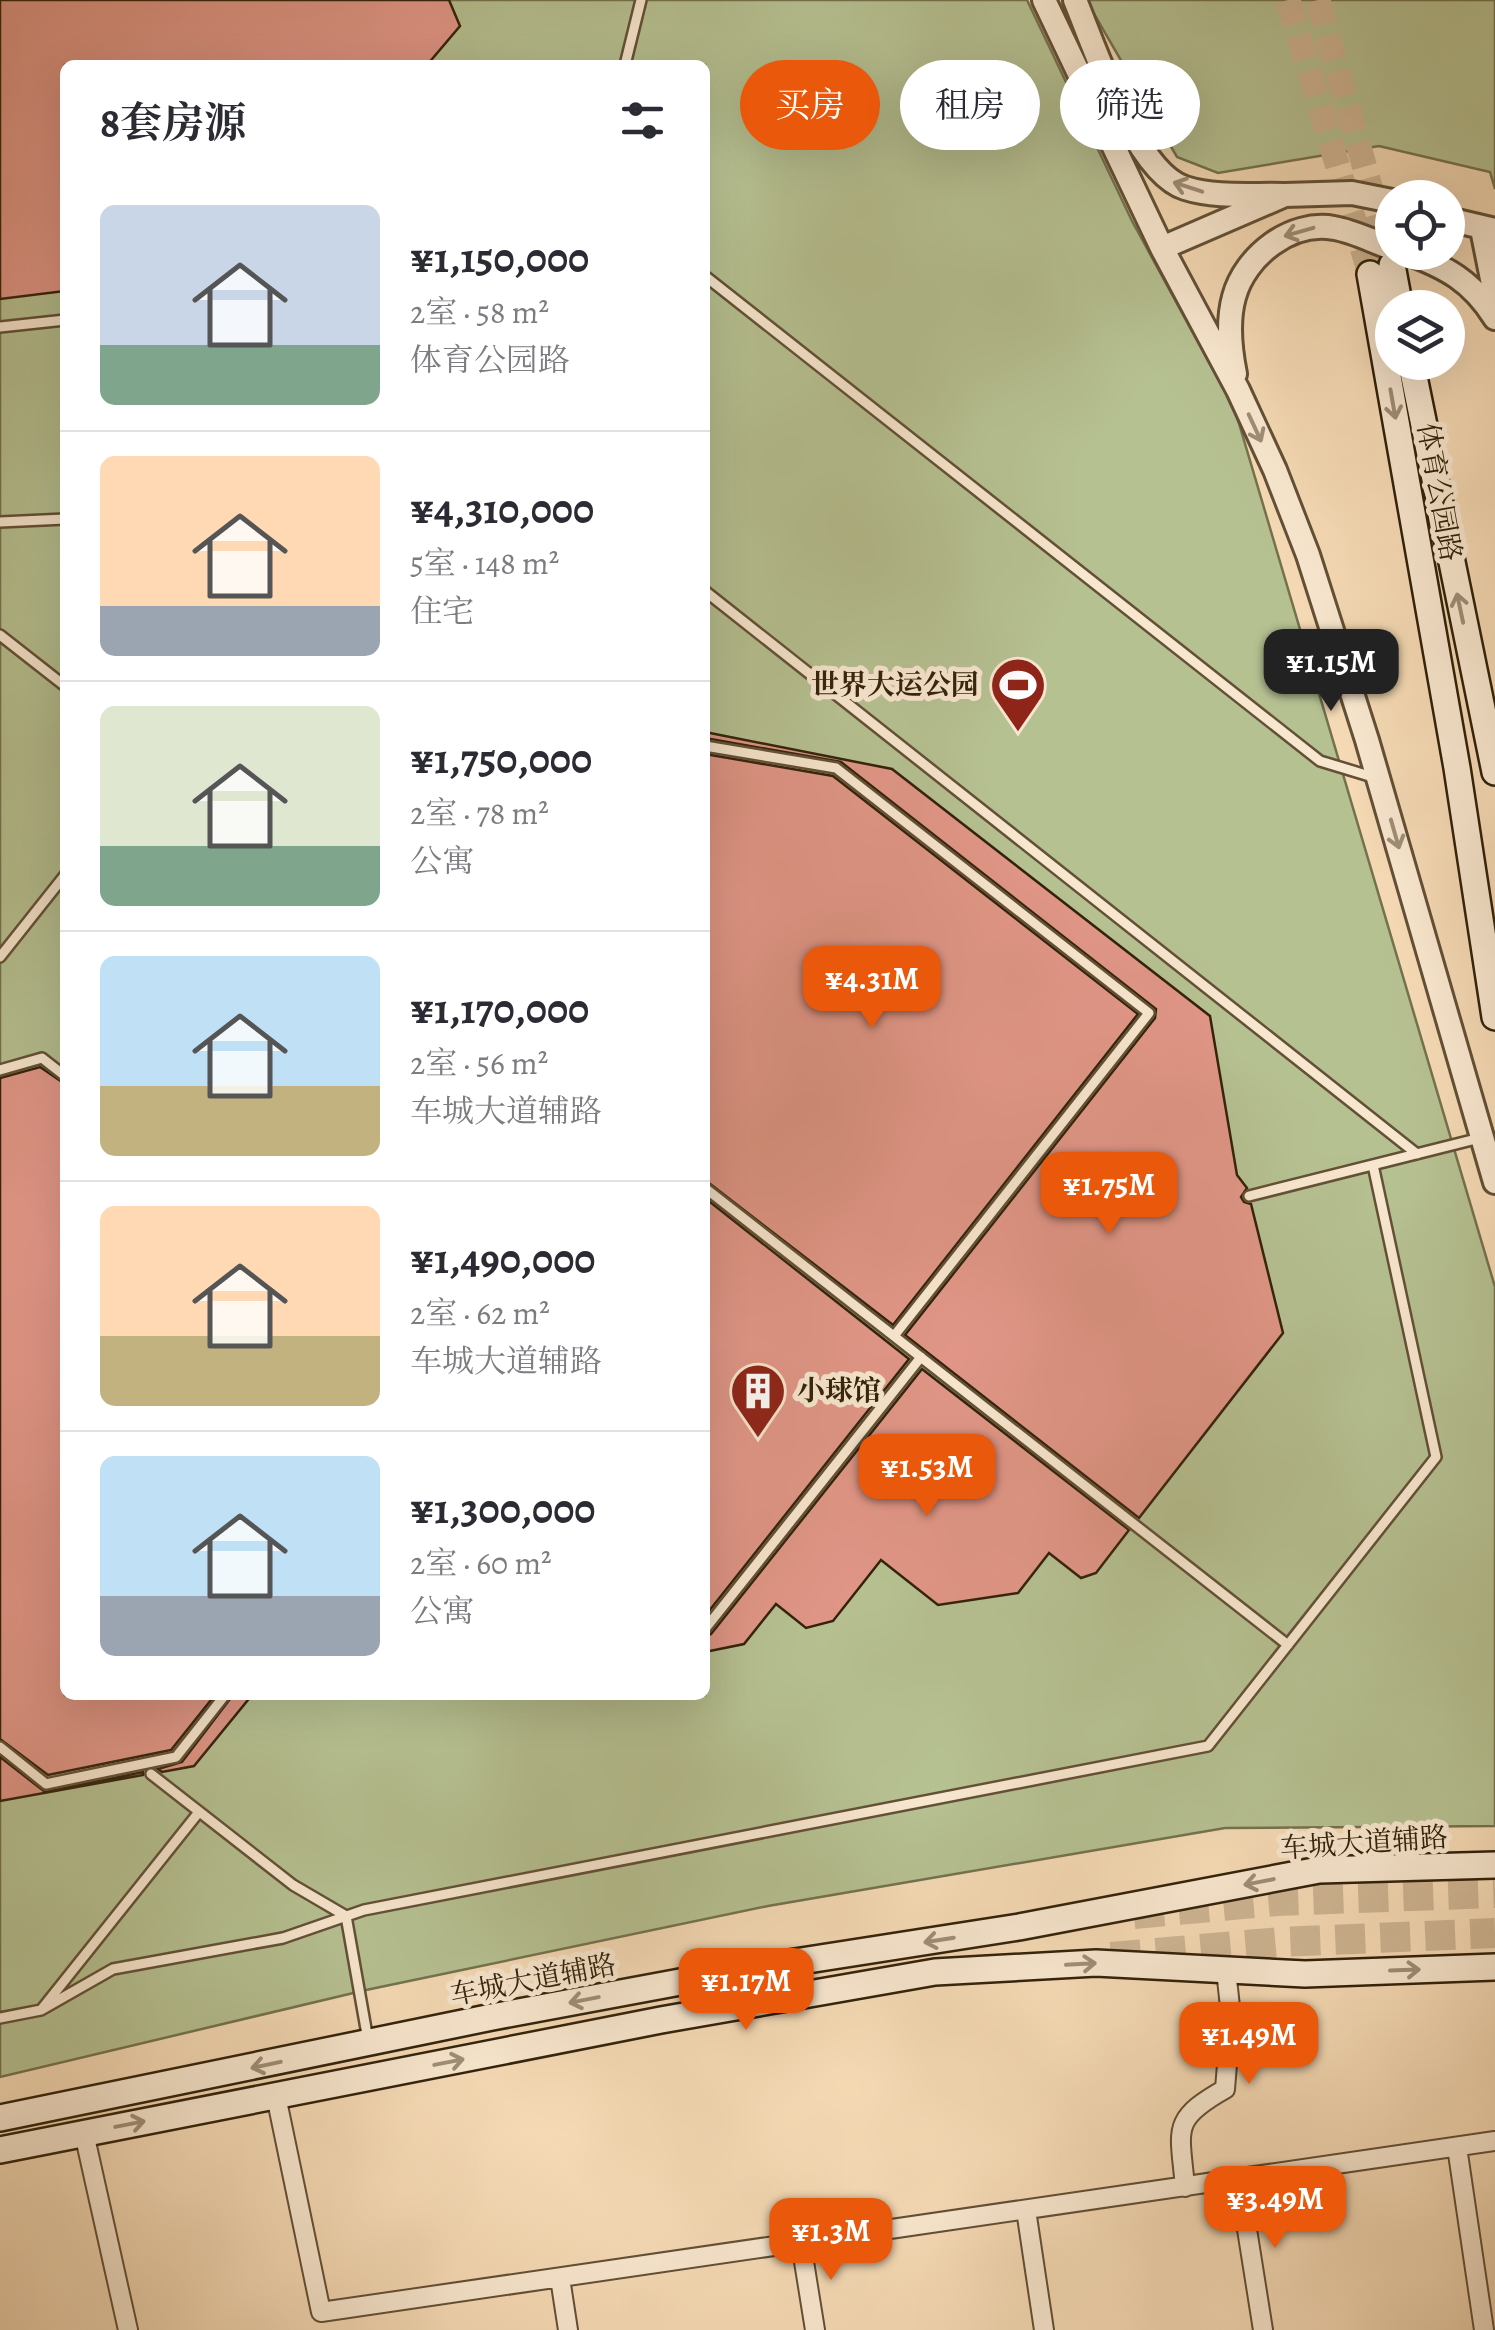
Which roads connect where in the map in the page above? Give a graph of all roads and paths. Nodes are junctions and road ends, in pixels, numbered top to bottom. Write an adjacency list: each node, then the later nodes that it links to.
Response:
1 (641, 0): 4 (lane)
2 (1044, 0): 8 (street)
3 (1075, 0): 5 (street, one-way to 3)
4 (626, 60)
5 (1284, 194): 6 (street); 8 (street)
6 (1375, 199)
7 (1489, 229): 13 (street)
8 (1162, 248): 18 (street)
9 (1375, 251): 18 (street, one-way to 18)
10 (1391, 270): 29 (main road, 体育公园路, one-way to 29)
11 (1428, 270): 14 (street)
12 (710, 280): 26 (lane)
13 (1495, 294)
14 (1495, 318)
15 (60, 321): 16 (lane)
16 (0, 327)
17 (1415, 380): 25 (main road, 体育公园路, one-way to 17)
18 (1238, 390): 26 (street, one-way to 26)
19 (60, 519): 20 (lane)
20 (0, 522)
21 (710, 595): 33 (lane)
22 (0, 635): 23 (lane)
23 (60, 682)
24 (710, 747): 38 (lane)
25 (1495, 772)
26 (1378, 779): 32 (street, one-way to 32)
27 (60, 881): 28 (lane)
28 (0, 957)
29 (1495, 1018)
30 (0, 1070): 31 (lane)
31 (60, 1072)
32 (1482, 1137): 33 (lane); 35 (street)
33 (1417, 1154): 34 (lane)
34 (1373, 1165): 37 (lane); 41 (lane)
35 (1495, 1182)
36 (710, 1192): 38 (lane)
37 (1249, 1196)
38 (894, 1336): 39 (lane)
39 (921, 1357): 40 (lane); 41 (lane)
40 (710, 1623)
41 (1288, 1645): 47 (lane)
42 (222, 1700): 43 (lane)
43 (0, 1747)
44 (150, 1774): 45 (lane)
45 (199, 1812): 47 (lane); 50 (lane)
46 (1491, 1868): 52 (main road, 车城大道辅路, one-way to 52)
47 (346, 1916): 50 (lane); 52 (lane)
48 (1494, 1966): 49 (main road, one-way to 48)
49 (1226, 1970): 53 (main road, one-way to 49); 60 (street)
50 (41, 2010): 51 (lane)
51 (0, 2018)
52 (369, 2043): 54 (main road, 车城大道辅路, one-way to 54)
53 (276, 2096): 55 (main road, one-way to 53); 63 (street)
54 (0, 2118)
55 (84, 2133): 58 (main road); 64 (street)
56 (1495, 2142): 57 (street)
57 (1457, 2147): 59 (street); 69 (street)
58 (0, 2150)
59 (1240, 2179): 60 (street); 68 (street)
60 (1184, 2187): 61 (street)
61 (1026, 2210): 62 (street); 67 (street)
62 (802, 2242): 63 (street); 66 (street)
63 (560, 2278): 65 (street)
64 (128, 2330)
65 (568, 2330)
66 (814, 2330)
67 (1044, 2330)
68 (1263, 2330)
69 (1484, 2330)

